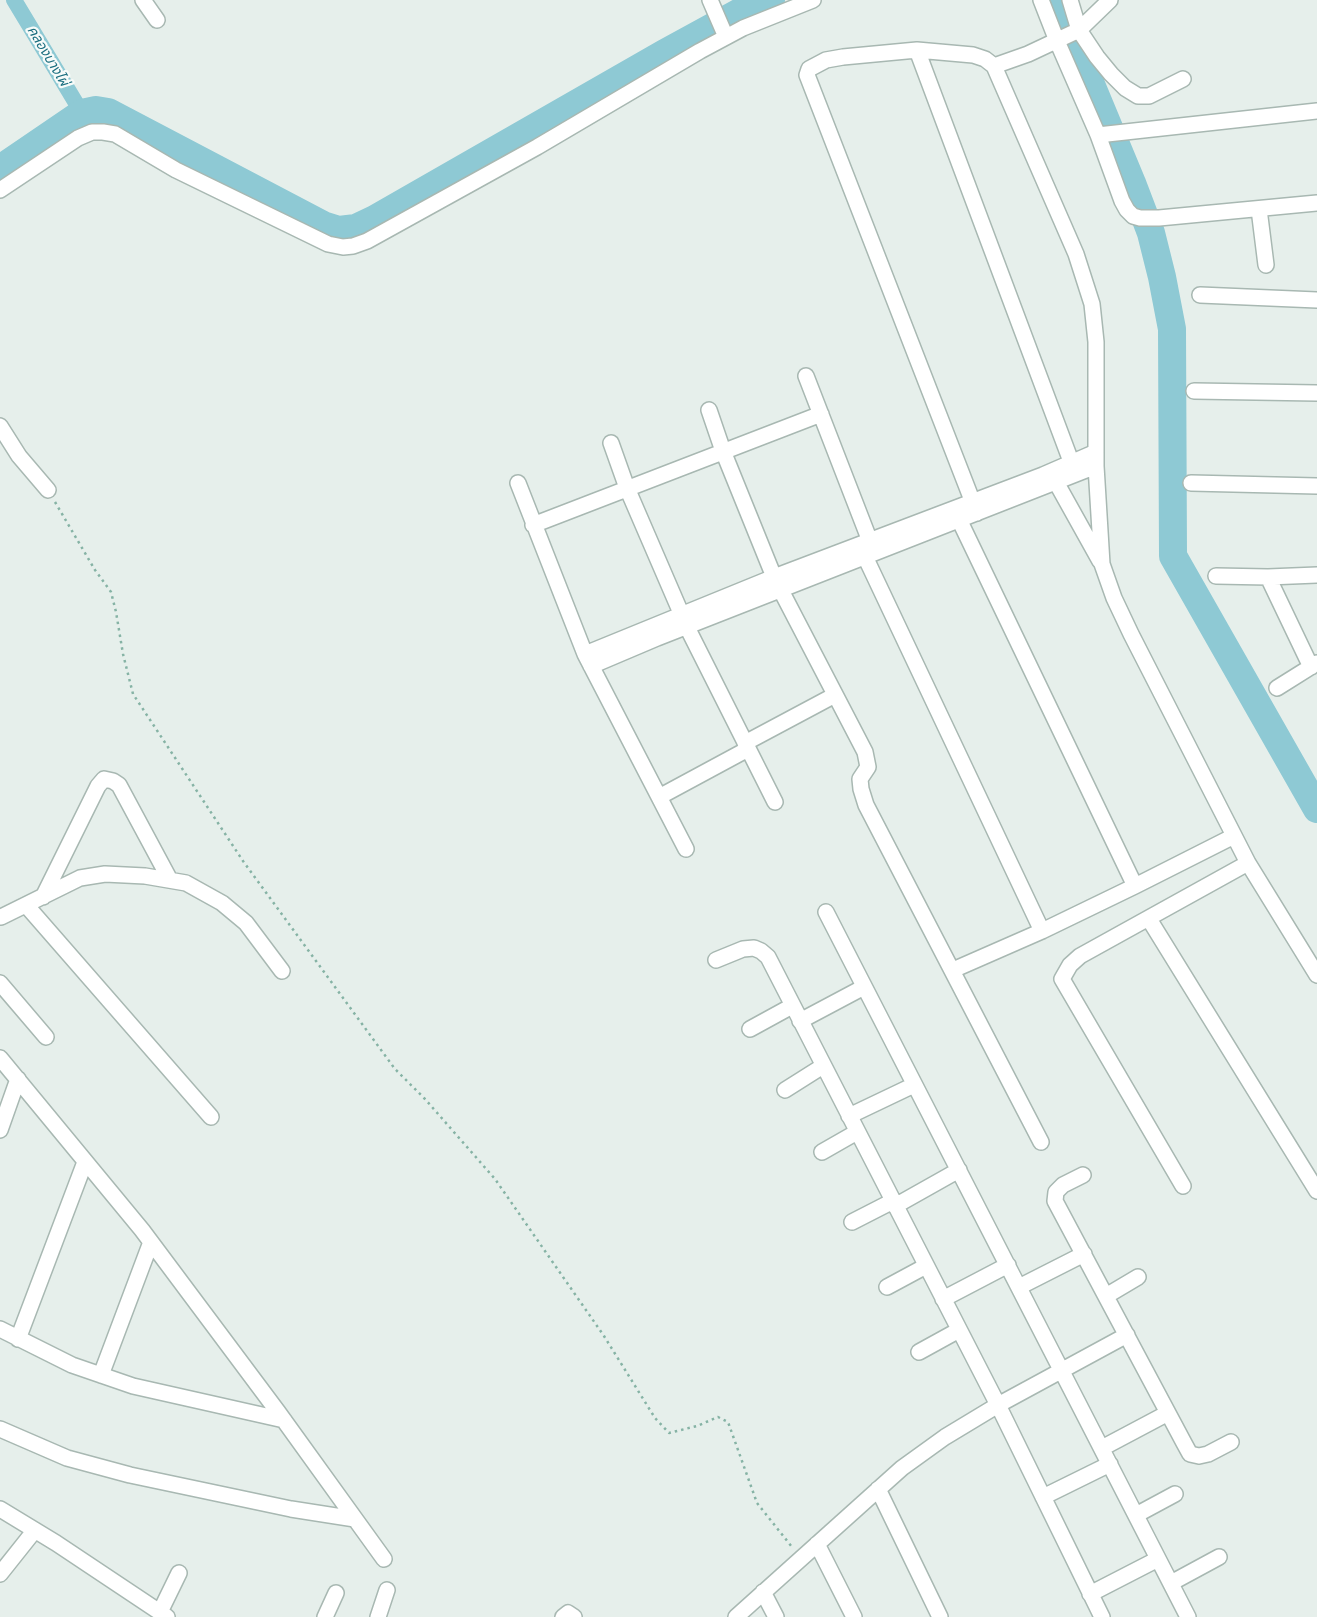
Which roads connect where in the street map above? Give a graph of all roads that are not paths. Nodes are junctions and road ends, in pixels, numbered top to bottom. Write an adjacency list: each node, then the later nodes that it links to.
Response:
1 (143, 0): 7 (street)
2 (710, 0): 9 (street)
3 (813, 0): 9 (street)
4 (1041, 0): 10 (street)
5 (1070, 0): 8 (street)
6 (1110, 0): 8 (street)
7 (157, 20)
8 (1080, 30): 10 (street); 13 (street)
9 (726, 37): 16 (street)
10 (1057, 41): 12 (street); 15 (street)
11 (916, 50): 12 (street); 31 (street); 38 (street)
12 (994, 66): 30 (street)
13 (1183, 79)
14 (1317, 111): 15 (street)
15 (1102, 135): 18 (street)
16 (0, 190)
17 (1317, 203): 18 (street)
18 (1259, 208): 19 (street)
19 (1266, 265)
20 (1200, 295): 21 (street)
21 (1317, 300)
22 (806, 376): 26 (street)
23 (1194, 391): 24 (street)
24 (1317, 393)
25 (709, 410): 29 (street)
26 (821, 414): 29 (street); 41 (street)
27 (0, 426): 37 (street)
28 (611, 443): 36 (street)
29 (723, 451): 36 (street); 46 (street)
30 (1096, 459): 31 (street); 42 (street)
31 (1074, 469): 32 (street); 38 (street)
32 (1056, 482): 38 (street); 42 (street)
33 (518, 483): 40 (street)
34 (1191, 483): 35 (street)
35 (1317, 486)
36 (627, 488): 40 (street); 47 (street)
37 (48, 490)
38 (974, 508): 39 (street)
39 (956, 514): 41 (street); 59 (street)
40 (533, 525): 48 (street)
41 (867, 549): 46 (street); 65 (street)
42 (1102, 564): 55 (street)
43 (1317, 575): 45 (street)
44 (1216, 576): 45 (street)
45 (1268, 577): 49 (street)
46 (778, 583): 47 (street); 51 (street)
47 (684, 621): 48 (street); 52 (street)
48 (588, 660): 53 (street)
49 (1314, 665): 50 (street)
50 (1277, 688)
51 (835, 694): 52 (street); 67 (street)
52 (747, 746): 53 (street); 54 (street)
53 (659, 796): 56 (street)
54 (775, 802)
55 (1234, 836): 57 (street); 59 (street)
56 (686, 849)
57 (1248, 864): 64 (street); 69 (street)
58 (170, 880): 60 (street); 60 (street); 68 (street)
59 (1135, 886): 65 (street)
60 (43, 896): 61 (street)
61 (26, 905): 63 (street); 82 (street)
62 (826, 912): 71 (street)
63 (1, 917)
64 (1149, 919): 90 (street); 91 (street)
65 (1042, 931): 67 (street)
66 (716, 960): 72 (street)
67 (953, 970): 85 (street)
68 (282, 971)
69 (1317, 975)
70 (0, 984): 75 (street)
71 (864, 987): 73 (street); 79 (street)
72 (792, 1006): 73 (street); 74 (street)
73 (800, 1021): 77 (street)
74 (750, 1030)
75 (46, 1037)
76 (0, 1058): 78 (street)
77 (823, 1066): 80 (street); 81 (street)
78 (18, 1079): 83 (street); 87 (street)
79 (914, 1085): 81 (street); 88 (street)
80 (784, 1090)
81 (849, 1116): 84 (street)
82 (211, 1117)
83 (0, 1130)
84 (857, 1132): 86 (street); 92 (street)
85 (1041, 1142)
86 (822, 1152)
87 (85, 1162): 94 (street); 106 (street)
88 (959, 1170): 92 (street); 97 (street)
89 (1084, 1175): 95 (street)
90 (1183, 1186)
91 (1317, 1191)
92 (894, 1204): 93 (street); 96 (street)
93 (852, 1222)
94 (151, 1242): 109 (street); 112 (street)
95 (1084, 1254): 100 (street); 101 (street)
96 (926, 1266): 99 (street); 102 (street)
97 (1008, 1266): 100 (street); 102 (street)
98 (1138, 1277): 101 (street)
99 (887, 1286)
100 (1020, 1287): 108 (street)
101 (1106, 1296): 105 (street)
102 (943, 1298): 104 (street)
103 (0, 1329): 106 (street)
104 (959, 1330): 107 (street); 110 (street)
105 (1127, 1335): 108 (street); 111 (street)
106 (18, 1339): 109 (street)
107 (919, 1352)
108 (1063, 1371): 110 (street); 115 (street)
109 (101, 1375): 112 (street)
110 (998, 1405): 117 (street); 119 (street)
111 (1168, 1414): 114 (street); 115 (street)
112 (284, 1420): 122 (street)
113 (0, 1429): 122 (street)
114 (1231, 1442)
115 (1102, 1448): 116 (street)
116 (1110, 1464): 119 (street); 121 (street)
117 (878, 1489): 124 (street); 136 (street)
118 (1175, 1494): 121 (street)
119 (1043, 1497): 134 (street)
120 (0, 1510): 123 (street)
121 (1136, 1515): 126 (street)
122 (355, 1519): 127 (street)
123 (35, 1530): 129 (street); 135 (street)
124 (817, 1544): 132 (street); 143 (street)
125 (1219, 1557): 130 (street)
126 (1158, 1558): 130 (street); 134 (street)
127 (384, 1559)
128 (180, 1573): 135 (street)
129 (0, 1574)
130 (1171, 1583): 145 (street)
131 (387, 1590): 138 (street)
132 (763, 1592): 141 (street); 142 (street)
133 (336, 1593): 137 (street)
134 (1090, 1594): 144 (street)
135 (163, 1615)
136 (936, 1615)
137 (325, 1617)
138 (378, 1617)
139 (564, 1617): 140 (street)
140 (574, 1617)
141 (736, 1617)
142 (776, 1617)
143 (854, 1617)
144 (1102, 1617)
145 (1188, 1617)

